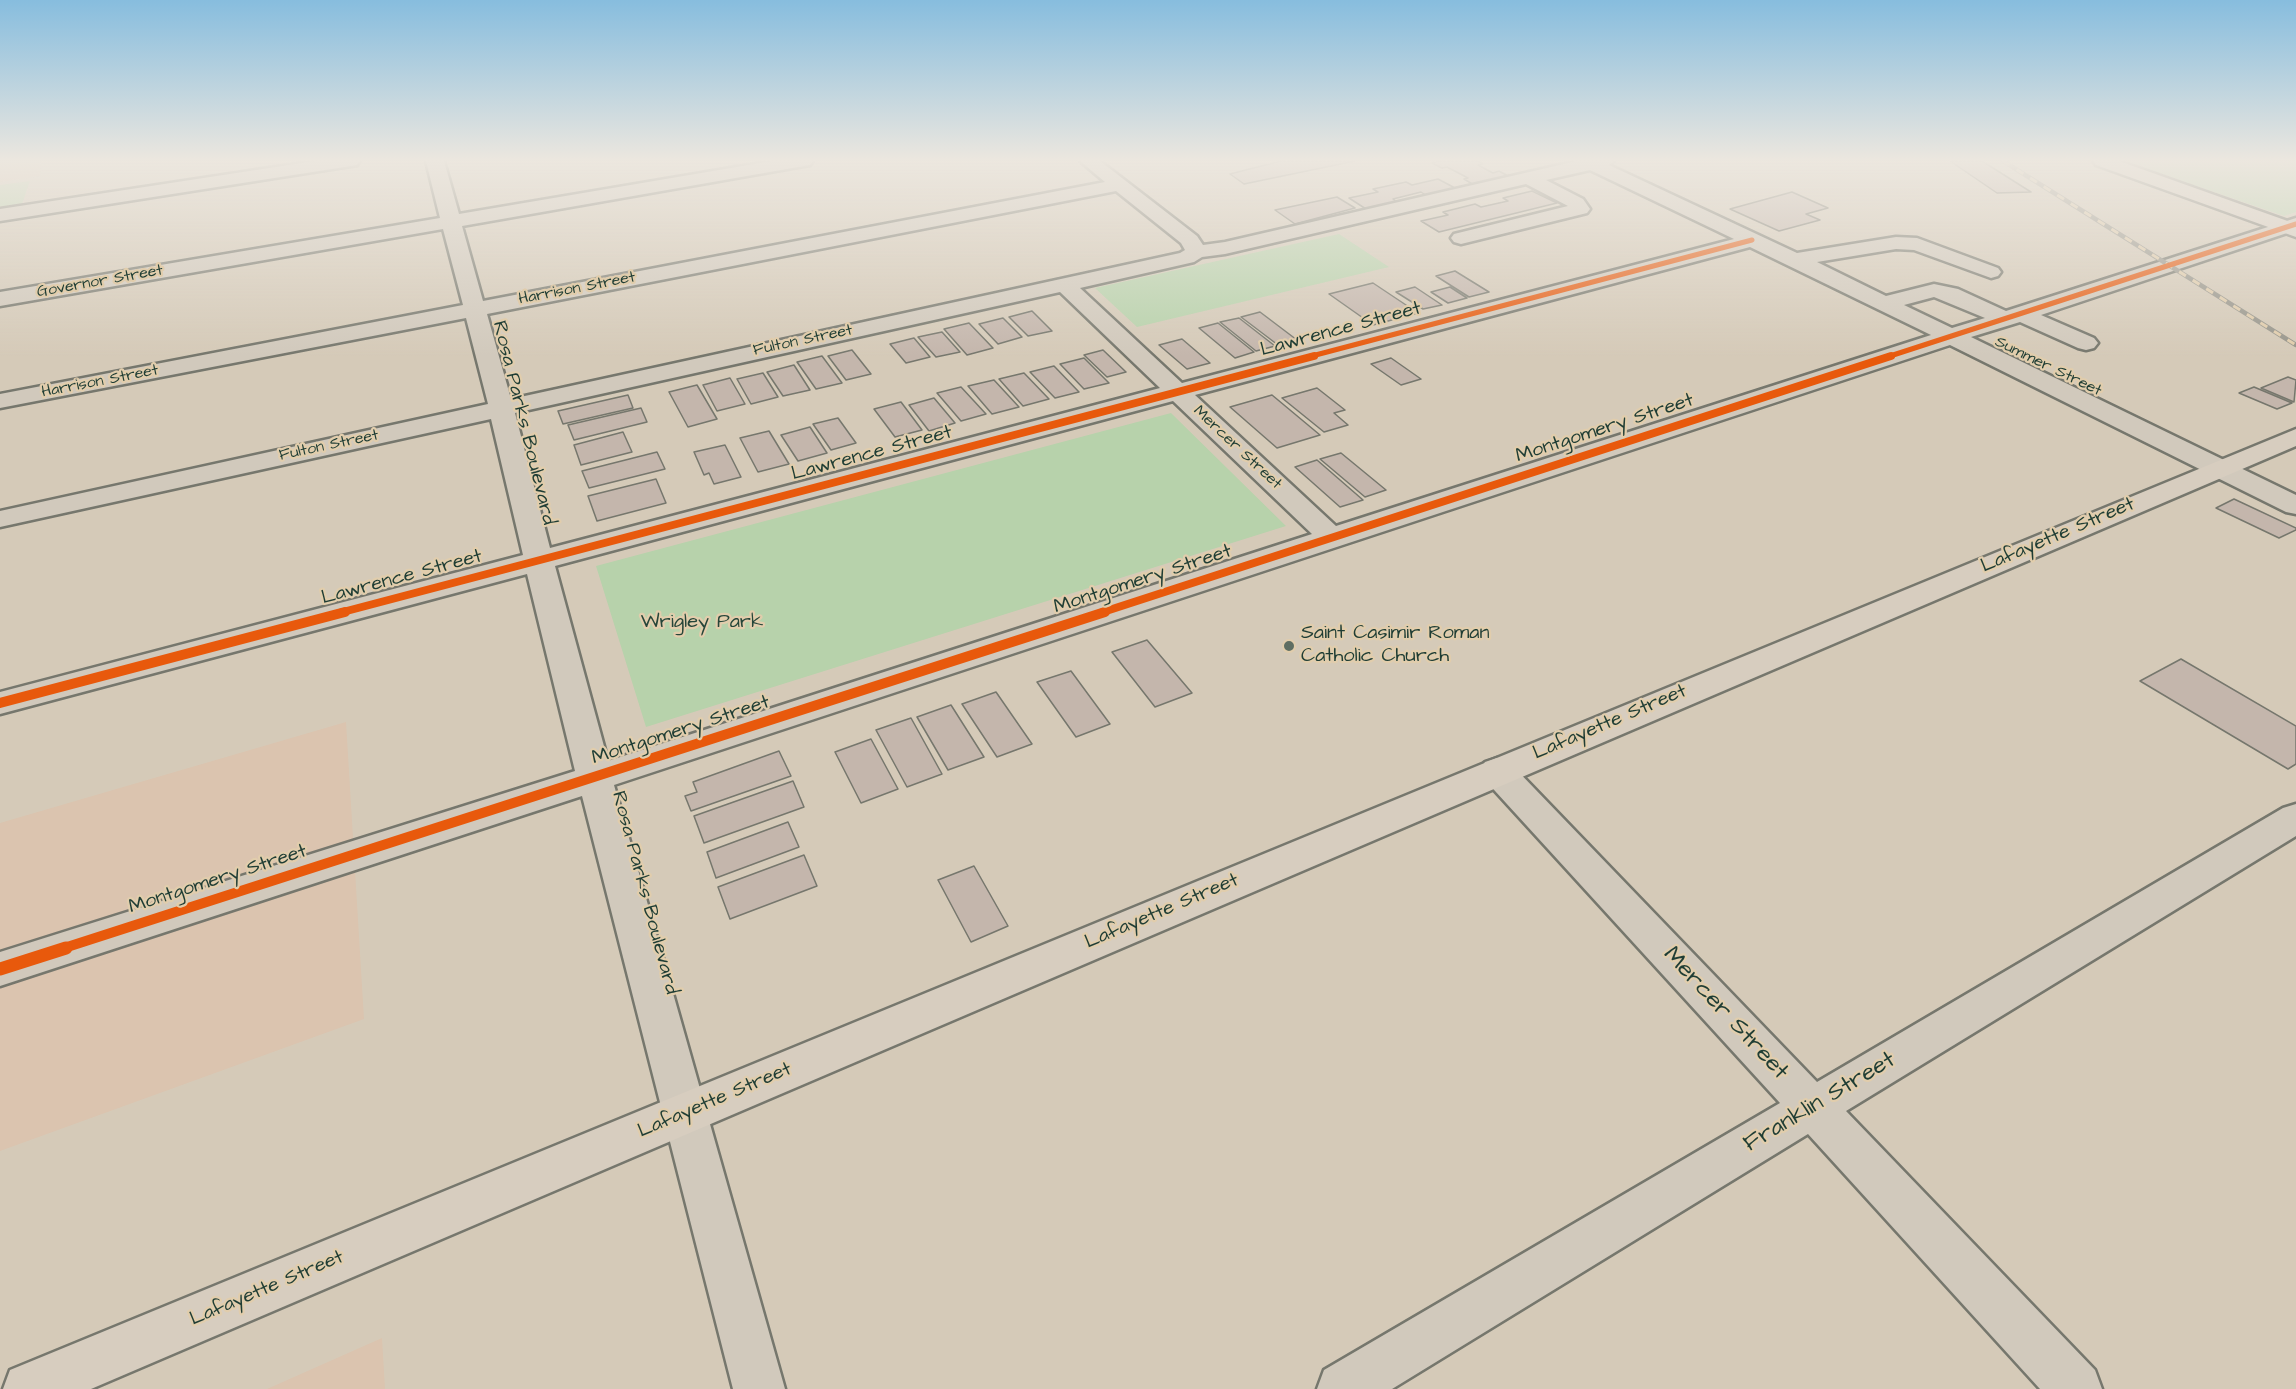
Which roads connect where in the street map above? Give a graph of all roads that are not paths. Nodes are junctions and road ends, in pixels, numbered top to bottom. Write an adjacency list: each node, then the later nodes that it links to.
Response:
1 (424, 226): 15 (street, Governor Street)
2 (453, 226): 17 (street, Rosa Parks Boulevard)
3 (906, 226): 17 (street, Harrison Street)
4 (1172, 226): 11 (street)
5 (1323, 226): 11 (street, Fulton Street)
6 (1509, 226): 9 (street)
7 (1723, 226): 10 (street, Summer Street)
8 (2292, 227): 18 (street, Montgomery Street)
9 (1461, 238)
10 (1752, 240): 12 (street, Summer Street); 21 (street, Lawrence Street)
11 (1196, 252): 14 (street, Fulton Street)
12 (1795, 260): 13 (street); 16 (street, Summer Street)
13 (1991, 272)
14 (1065, 285): 21 (street, Mercer Street); 23 (street, Fulton Street)
15 (0, 299)
16 (1884, 303): 18 (street); 19 (street, Summer Street)
17 (475, 308): 22 (street, Harrison Street); 23 (street, Rosa Parks Boulevard)
18 (2013, 317): 19 (street, Montgomery Street); 20 (street)
19 (1953, 337): 25 (street, Summer Street); 28 (street, Montgomery Street)
20 (2086, 344)
21 (1178, 392): 28 (street, Mercer Street); 29 (street, Lawrence Street)
22 (0, 401)
23 (501, 408): 27 (street, Fulton Street); 29 (street, Rosa Parks Boulevard)
24 (2296, 437): 25 (main road, Lafayette Street)
25 (2220, 468): 26 (street, Summer Street); 31 (main road, Lafayette Street)
26 (2296, 506)
27 (0, 519)
28 (1331, 537): 32 (street, Montgomery Street)
29 (539, 560): 30 (street, Lawrence Street); 32 (street, Rosa Parks Boulevard)
30 (0, 703)
31 (1497, 771): 35 (street, Mercer Street); 36 (main road, Lafayette Street)
32 (595, 778): 34 (street, Montgomery Street); 36 (street, Rosa Parks Boulevard)
33 (2296, 818): 35 (street, Franklin Street)
34 (0, 969)
35 (1813, 1108): 39 (street, Franklin Street); 40 (street, Mercer Street)
36 (685, 1114): 37 (main road, Lafayette Street); 38 (street, Rosa Parks Boulevard)
37 (29, 1389)
38 (759, 1389)
39 (1344, 1389)
40 (2076, 1389)

